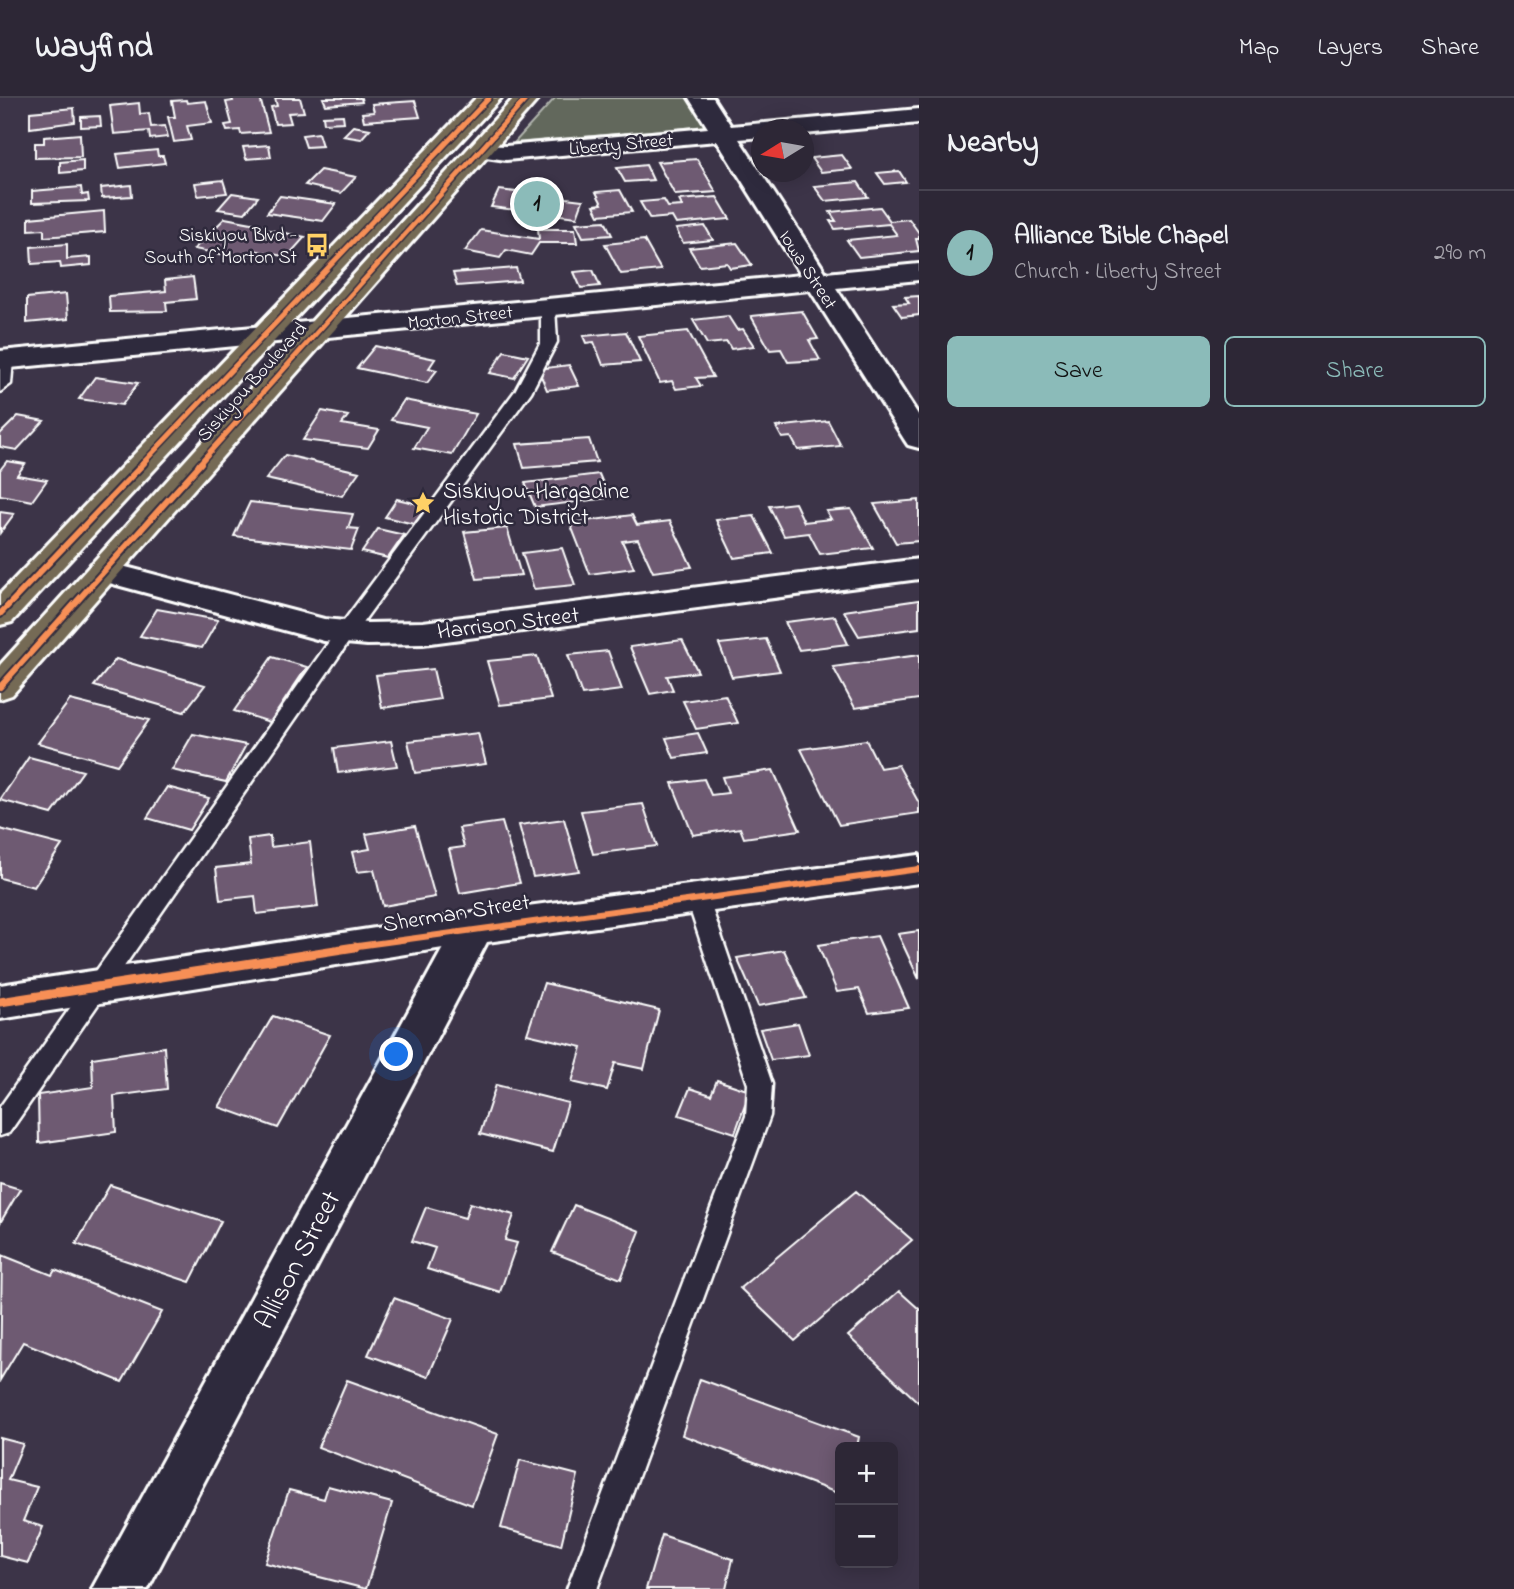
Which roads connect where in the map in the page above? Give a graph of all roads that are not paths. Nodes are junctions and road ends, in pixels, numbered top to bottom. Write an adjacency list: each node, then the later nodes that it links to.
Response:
1 (489, 98): 13 (main road, Siskiyou Boulevard)
2 (527, 98): 8 (main road, Siskiyou Boulevard)
3 (701, 98): 7 (street, Iowa Street)
4 (919, 116): 5 (street)
5 (814, 126)
6 (751, 131): 7 (street, Liberty Street)
7 (723, 134): 8 (street, Liberty Street); 10 (street, Iowa Street)
8 (481, 150): 12 (main road, Siskiyou Boulevard)
9 (919, 272): 10 (street, Morton Street)
10 (817, 282): 11 (street, Morton Street); 16 (street, Iowa Street)
11 (548, 307): 12 (street, Morton Street); 20 (lane)
12 (317, 331): 13 (street, Morton Street); 18 (main road, Siskiyou Boulevard)
13 (265, 336): 14 (street, Morton Street); 19 (main road, Siskiyou Boulevard)
14 (2, 360): 15 (lane)
15 (0, 387)
16 (919, 439)
17 (919, 569): 20 (street, Harrison Street)
18 (103, 571): 20 (street, Harrison Street); 21 (main road, Siskiyou Boulevard)
19 (0, 614)
20 (345, 633): 25 (lane)
21 (0, 687)
22 (919, 869): 23 (street, Sherman Street)
23 (697, 897): 24 (street, Sherman Street); 29 (lane)
24 (474, 928): 25 (street, Sherman Street); 28 (street, Allison Street)
25 (100, 988): 26 (street, Sherman Street); 27 (lane)
26 (0, 1002)
27 (0, 1126)
28 (119, 1589)
29 (582, 1589)

